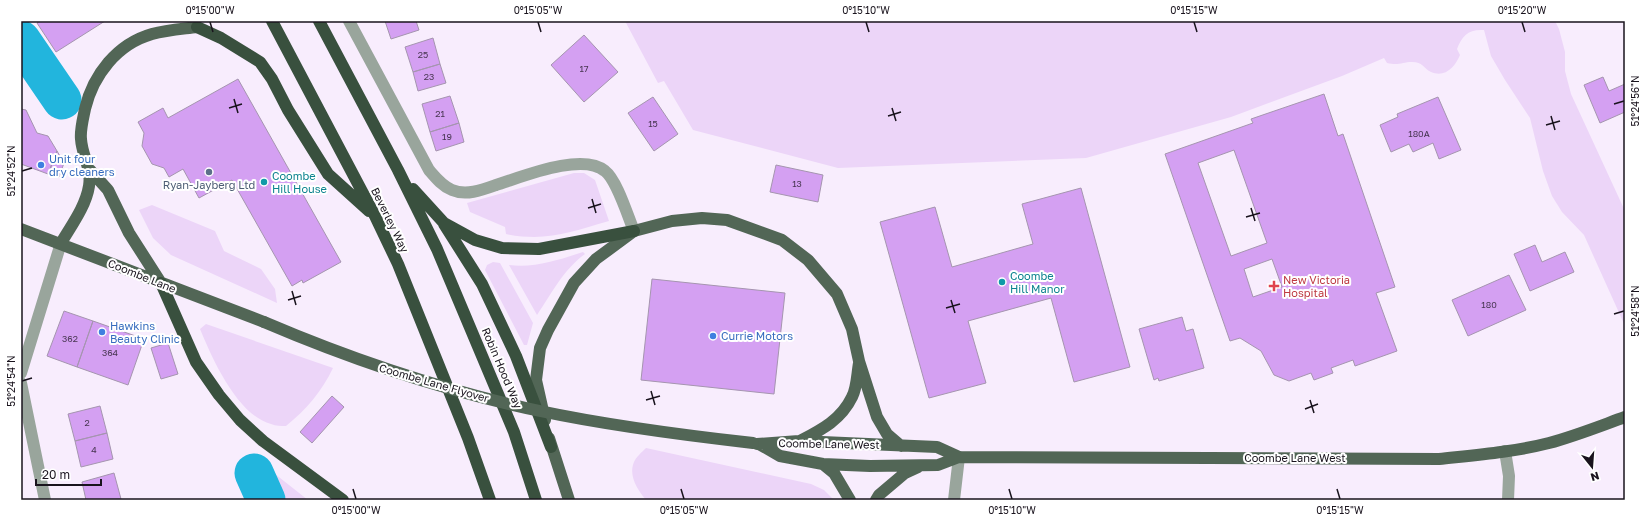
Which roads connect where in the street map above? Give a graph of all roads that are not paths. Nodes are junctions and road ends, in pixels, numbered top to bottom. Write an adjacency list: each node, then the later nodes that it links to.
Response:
1 (208, 21): 5 (highway)
2 (272, 21): 8 (highway, Beverley Way)
3 (319, 21): 7 (highway)
4 (349, 21): 11 (street)
5 (197, 24): 6 (main road); 8 (highway)
6 (90, 170): 12 (main road); 13 (main road)
7 (398, 170): 9 (highway); 30 (highway, Robin Hood Way)
8 (374, 216): 29 (highway, Beverley Way)
9 (444, 223): 11 (highway); 22 (highway)
10 (21, 229): 12 (main road, Coombe Lane)
11 (634, 231): 15 (main road); 22 (main road)
12 (61, 243): 13 (main road, Coombe Lane); 16 (street)
13 (161, 283): 14 (main road, Coombe Lane); 28 (highway)
14 (264, 322): 20 (main road, Coombe Lane Flyover, bridge)
15 (859, 360): 19 (main road); 21 (main road)
16 (21, 373)
17 (21, 383): 27 (street)
18 (1625, 417): 23 (main road, Coombe Lane West)
19 (799, 441): 20 (main road, Coombe Lane West); 21 (main road, Coombe Lane West)
20 (756, 444): 25 (main road, Coombe Lane West)
21 (901, 446): 24 (main road, Coombe Lane West)
22 (551, 447): 31 (main road)
23 (1505, 451): 24 (main road, Coombe Lane West); 35 (street)
24 (959, 457): 26 (main road, Coombe Lane West); 34 (street)
25 (823, 464): 26 (main road, Coombe Lane West); 32 (main road)
26 (921, 465): 33 (main road)
27 (45, 500)
28 (343, 500)
29 (490, 500)
30 (536, 500)
31 (569, 500)
32 (850, 500)
33 (876, 500)
34 (954, 500)
35 (1508, 500)

